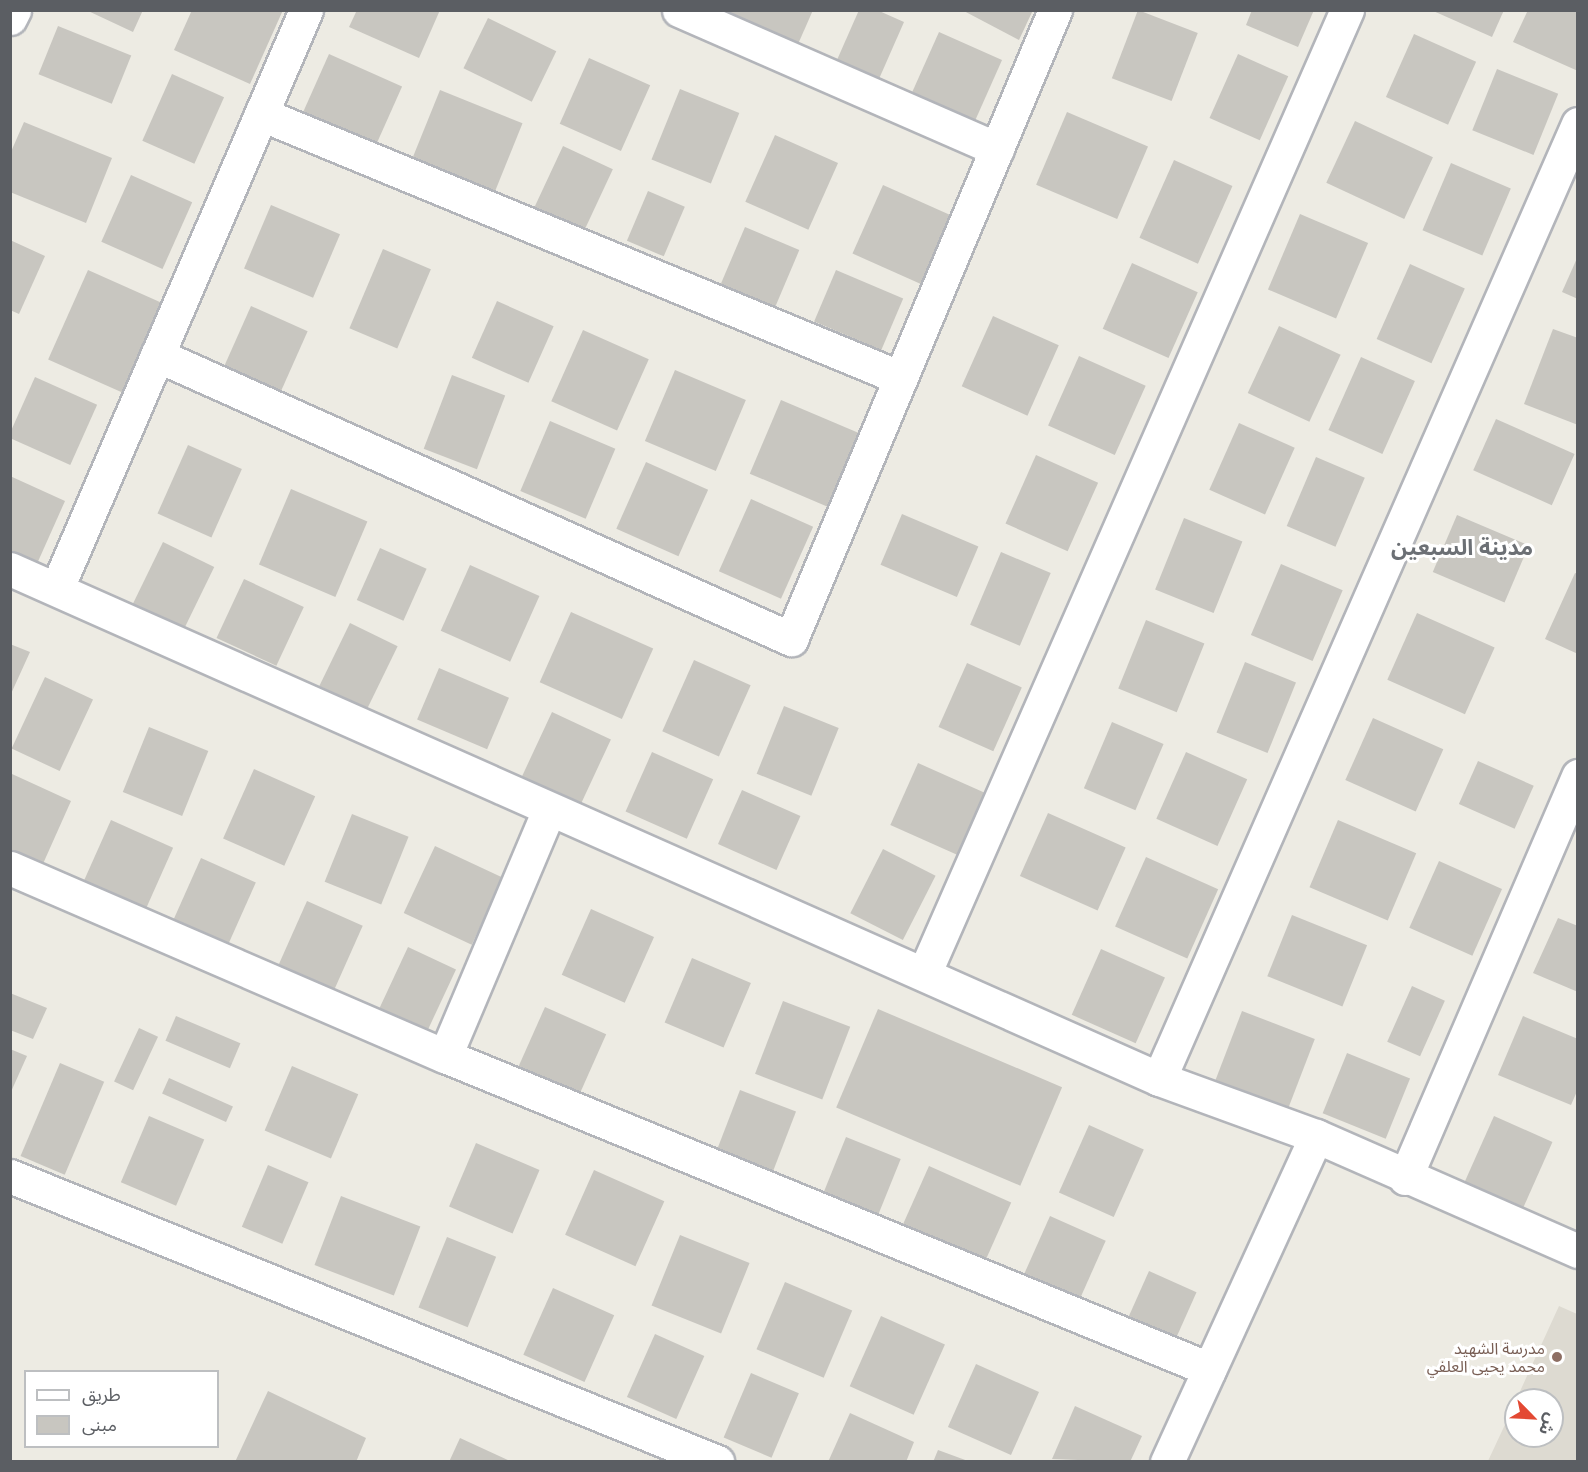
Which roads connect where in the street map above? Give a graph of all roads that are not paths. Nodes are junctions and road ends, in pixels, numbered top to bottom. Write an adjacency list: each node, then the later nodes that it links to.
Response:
1 (14, 10): 6 (street)
2 (306, 10): 7 (street)
3 (679, 10): 9 (street)
4 (1055, 10): 9 (street)
5 (1347, 10): 17 (street)
6 (10, 18)
7 (261, 114): 10 (street); 11 (street)
8 (1578, 124): 19 (street)
9 (997, 149): 11 (street)
10 (157, 355): 11 (street); 13 (street)
11 (901, 378)
12 (10, 569): 13 (street)
13 (57, 588): 15 (street)
14 (1578, 776): 22 (street)
15 (549, 810): 17 (street); 18 (street)
16 (10, 868): 18 (street)
17 (924, 974): 19 (street)
18 (444, 1056): 24 (street)
19 (1160, 1079): 20 (street)
20 (1316, 1136): 22 (street); 24 (street)
21 (10, 1176): 25 (street)
22 (1405, 1178): 23 (street)
23 (1578, 1251)
24 (1209, 1369): 26 (street)
25 (717, 1461)
26 (1167, 1461)

